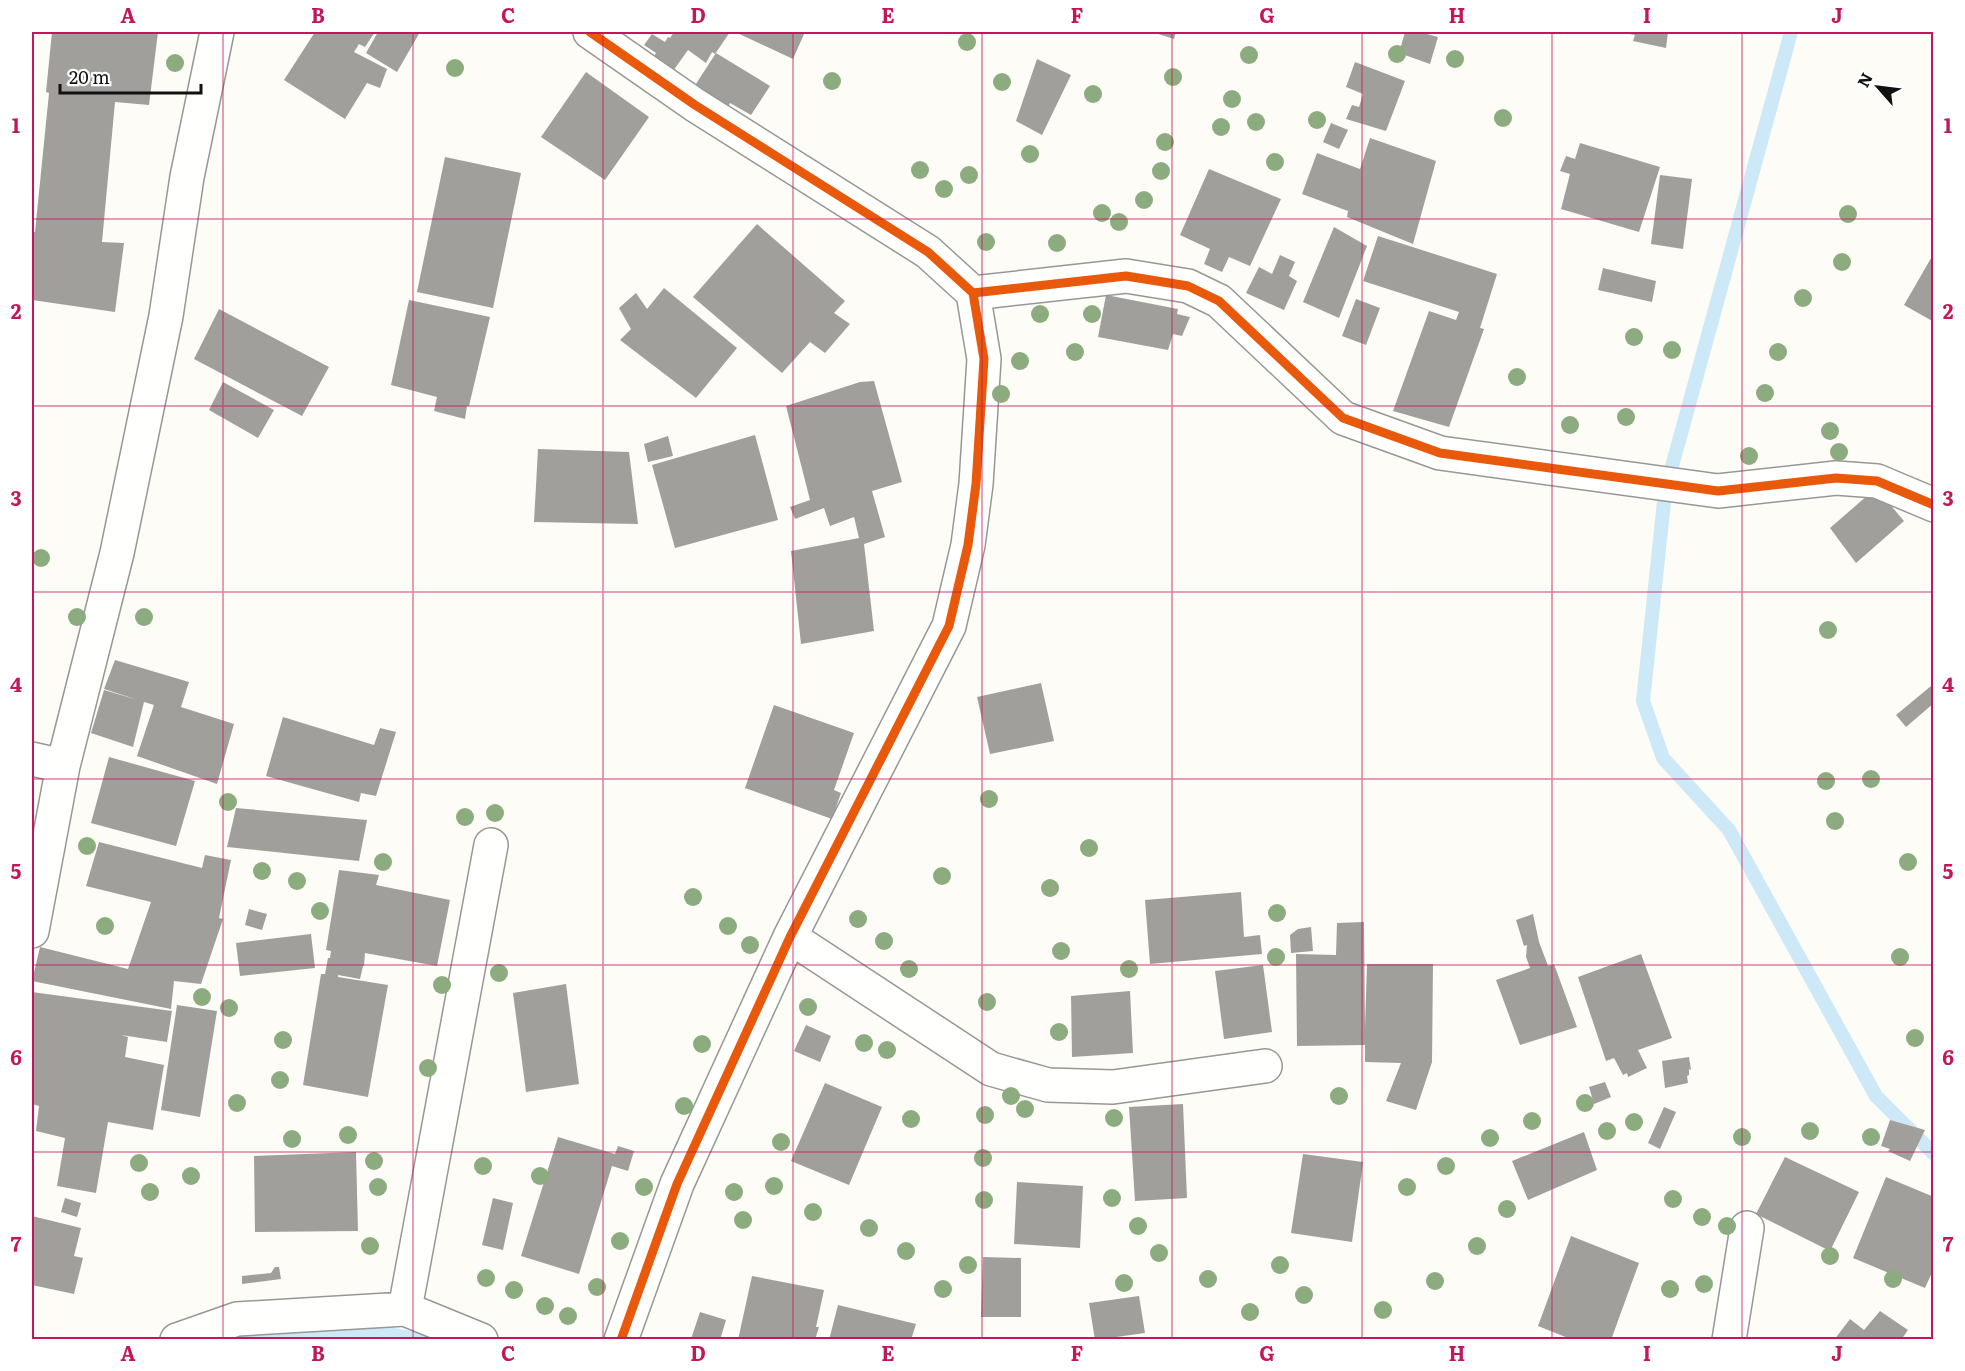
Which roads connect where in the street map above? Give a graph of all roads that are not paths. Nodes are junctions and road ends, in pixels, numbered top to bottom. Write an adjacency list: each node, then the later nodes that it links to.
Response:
1 (217, 32): 5 (street)
2 (590, 32): 3 (street)
3 (973, 292): 4 (street); 8 (street)
4 (1934, 506)
5 (47, 763): 7 (street)
6 (491, 845): 11 (street)
7 (32, 931)
8 (790, 938): 9 (street); 14 (street)
9 (1265, 1066)
10 (1747, 1228): 15 (street)
11 (405, 1309): 12 (street); 13 (street)
12 (177, 1340)
13 (481, 1340)
14 (621, 1340)
15 (1729, 1340)

